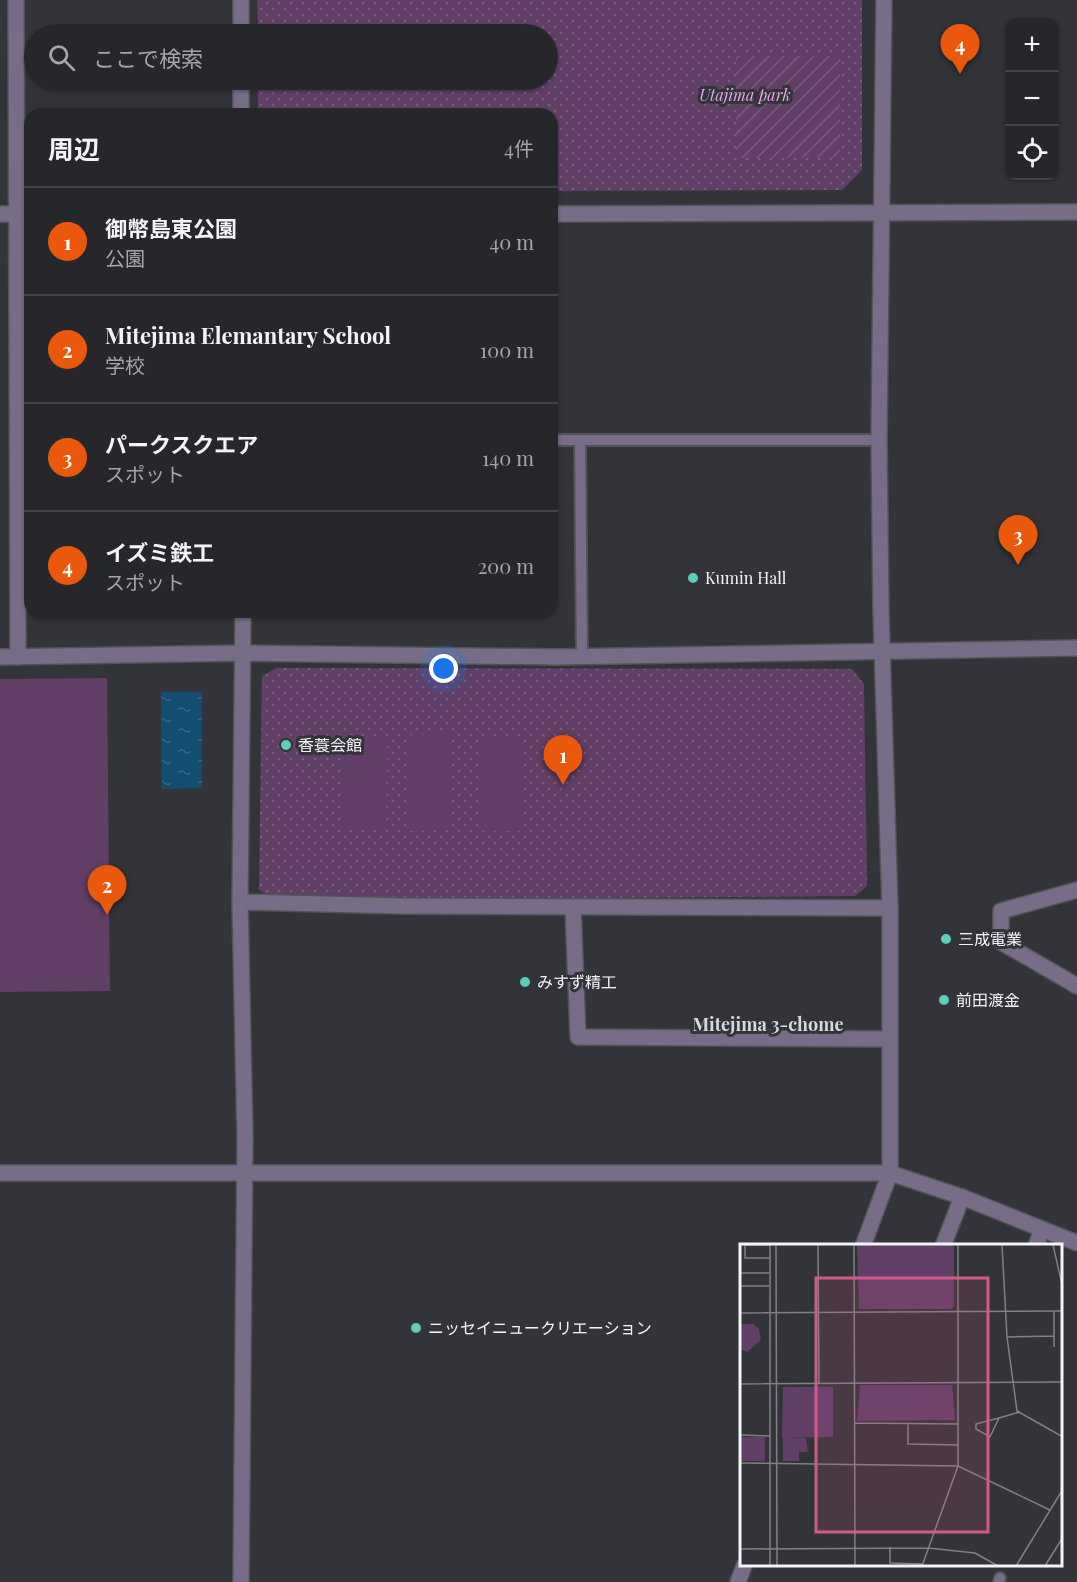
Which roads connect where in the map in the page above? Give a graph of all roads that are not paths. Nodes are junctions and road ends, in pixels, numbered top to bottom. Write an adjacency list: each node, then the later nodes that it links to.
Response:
1 (16, 0): 10 (street)
2 (241, 0): 4 (street)
3 (884, 0): 7 (street)
4 (241, 24)
5 (241, 90): 6 (street)
6 (241, 108)
7 (884, 212): 8 (street); 11 (street); 14 (street)
8 (1077, 212)
9 (0, 214): 10 (street)
10 (24, 214): 21 (street)
11 (558, 214)
12 (558, 440): 13 (lane)
13 (580, 440): 14 (lane); 19 (lane)
14 (879, 440): 17 (street)
15 (243, 618): 18 (street)
16 (1077, 648): 17 (street)
17 (884, 650): 19 (street); 25 (street)
18 (244, 653): 19 (street); 21 (street); 23 (street)
19 (582, 656)
20 (0, 657): 21 (street)
21 (18, 657)
22 (1077, 890): 26 (street)
23 (240, 902): 24 (street); 29 (street)
24 (573, 907): 25 (street); 27 (street)
25 (890, 908): 27 (street)
26 (1077, 986)
27 (890, 1039): 30 (street)
28 (0, 1173): 29 (street)
29 (243, 1173): 30 (street); 38 (street)
30 (890, 1173): 31 (street); 34 (street)
31 (962, 1197): 32 (street); 35 (street)
32 (1042, 1229): 33 (street); 36 (street)
33 (1077, 1243)
34 (864, 1244)
35 (943, 1244)
36 (1037, 1244)
37 (744, 1567): 39 (street)
38 (241, 1582)
39 (738, 1582)

